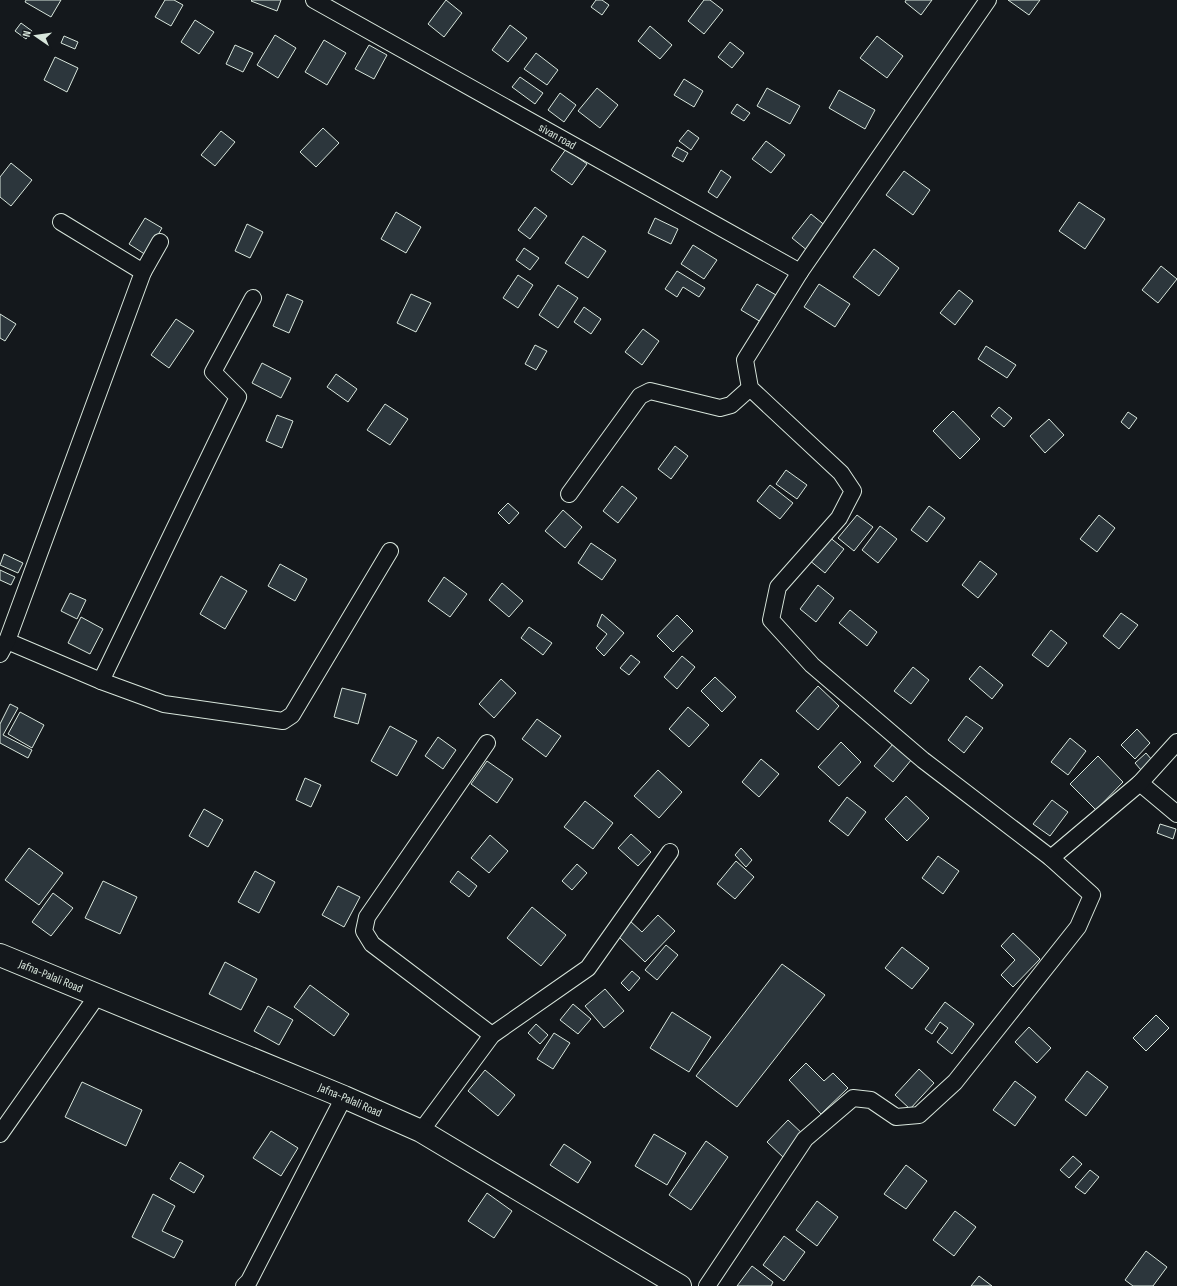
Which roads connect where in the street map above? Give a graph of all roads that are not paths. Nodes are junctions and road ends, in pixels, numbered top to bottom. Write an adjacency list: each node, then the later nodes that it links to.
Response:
1 (314, 0): 6 (street, sivan road)
2 (988, 0): 6 (street)
3 (61, 222): 5 (street)
4 (160, 242): 5 (street)
5 (143, 272): 11 (street)
6 (800, 272): 8 (street)
7 (253, 298): 12 (street)
8 (750, 388): 9 (street); 18 (street)
9 (569, 494)
10 (390, 551): 12 (street)
11 (3, 647): 12 (street)
12 (101, 681)
13 (1177, 742): 15 (street)
14 (487, 743): 21 (street)
15 (1140, 783): 16 (street); 18 (street)
16 (1177, 814)
17 (670, 852): 21 (street)
18 (1052, 858): 27 (street)
19 (0, 956): 20 (main road, Jafna-Palali Road)
20 (98, 996): 22 (main road, Jafna-Palali Road); 24 (street)
21 (492, 1034): 23 (street)
22 (344, 1097): 23 (main road, Jafna-Palali Road); 25 (street)
23 (421, 1132): 26 (main road, Jafna-Palali Road)
24 (0, 1134)
25 (250, 1284)
26 (680, 1286)
27 (707, 1286)

